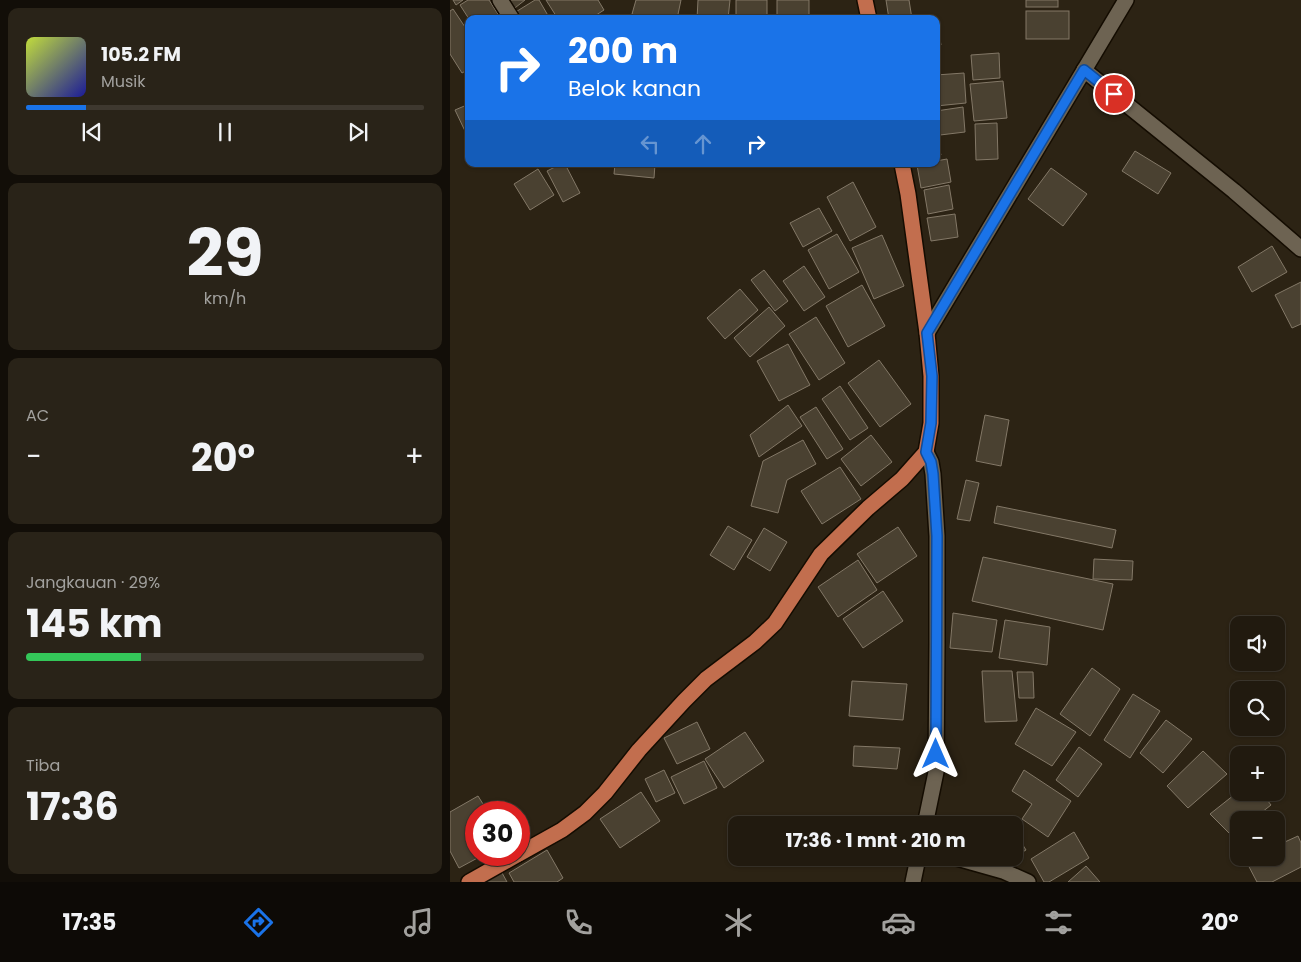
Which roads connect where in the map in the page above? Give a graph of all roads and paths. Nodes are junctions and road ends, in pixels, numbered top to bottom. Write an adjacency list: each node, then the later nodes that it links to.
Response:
1 (500, 0): 4 (street)
2 (865, 0): 5 (main road)
3 (1126, 0): 6 (street)
4 (509, 15)
5 (869, 15)
6 (1084, 70): 8 (street); 9 (street)
7 (903, 167): 9 (main road)
8 (1301, 249)
9 (927, 333): 10 (main road)
10 (926, 452): 11 (street); 12 (main road)
11 (927, 816)
12 (530, 847)
13 (497, 866): 16 (main road)
14 (916, 866): 17 (street)
15 (985, 866): 18 (street)
16 (469, 882)
17 (913, 882)
18 (1028, 882)

